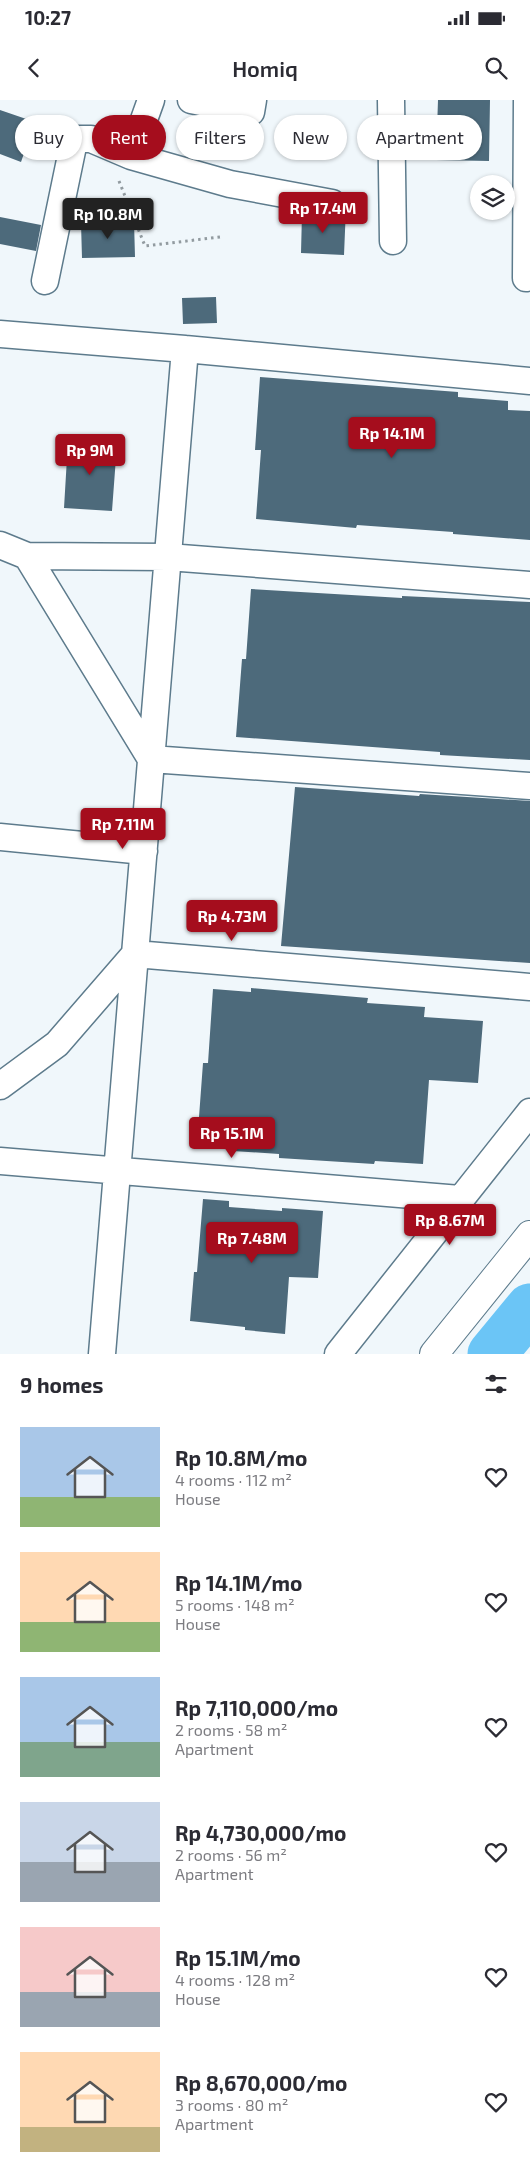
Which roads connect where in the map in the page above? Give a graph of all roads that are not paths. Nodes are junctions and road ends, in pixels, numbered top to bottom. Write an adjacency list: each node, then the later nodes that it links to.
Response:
1 (151, 100): 6 (street)
2 (192, 100): 3 (street)
3 (253, 100)
4 (391, 100): 10 (street)
5 (527, 100): 11 (street)
6 (146, 115)
7 (92, 139): 12 (street)
8 (145, 160): 9 (street)
9 (332, 202)
10 (393, 241)
11 (526, 278)
12 (45, 281)
13 (0, 334): 14 (street)
14 (186, 349): 15 (street); 18 (street)
15 (530, 381)
16 (0, 545): 17 (street)
17 (27, 556): 18 (street); 20 (street)
18 (168, 557): 19 (street); 20 (street)
19 (530, 585)
20 (151, 759): 21 (street); 23 (street)
21 (530, 786)
22 (0, 837): 23 (street)
23 (144, 851): 24 (street)
24 (135, 954): 25 (street); 26 (street); 29 (street)
25 (530, 987)
26 (0, 1086)
27 (530, 1112): 30 (street)
28 (0, 1162): 29 (street)
29 (117, 1171): 30 (street); 32 (street)
30 (460, 1199): 33 (street)
31 (530, 1236): 34 (street)
32 (102, 1354)
33 (338, 1354)
34 (434, 1354)

